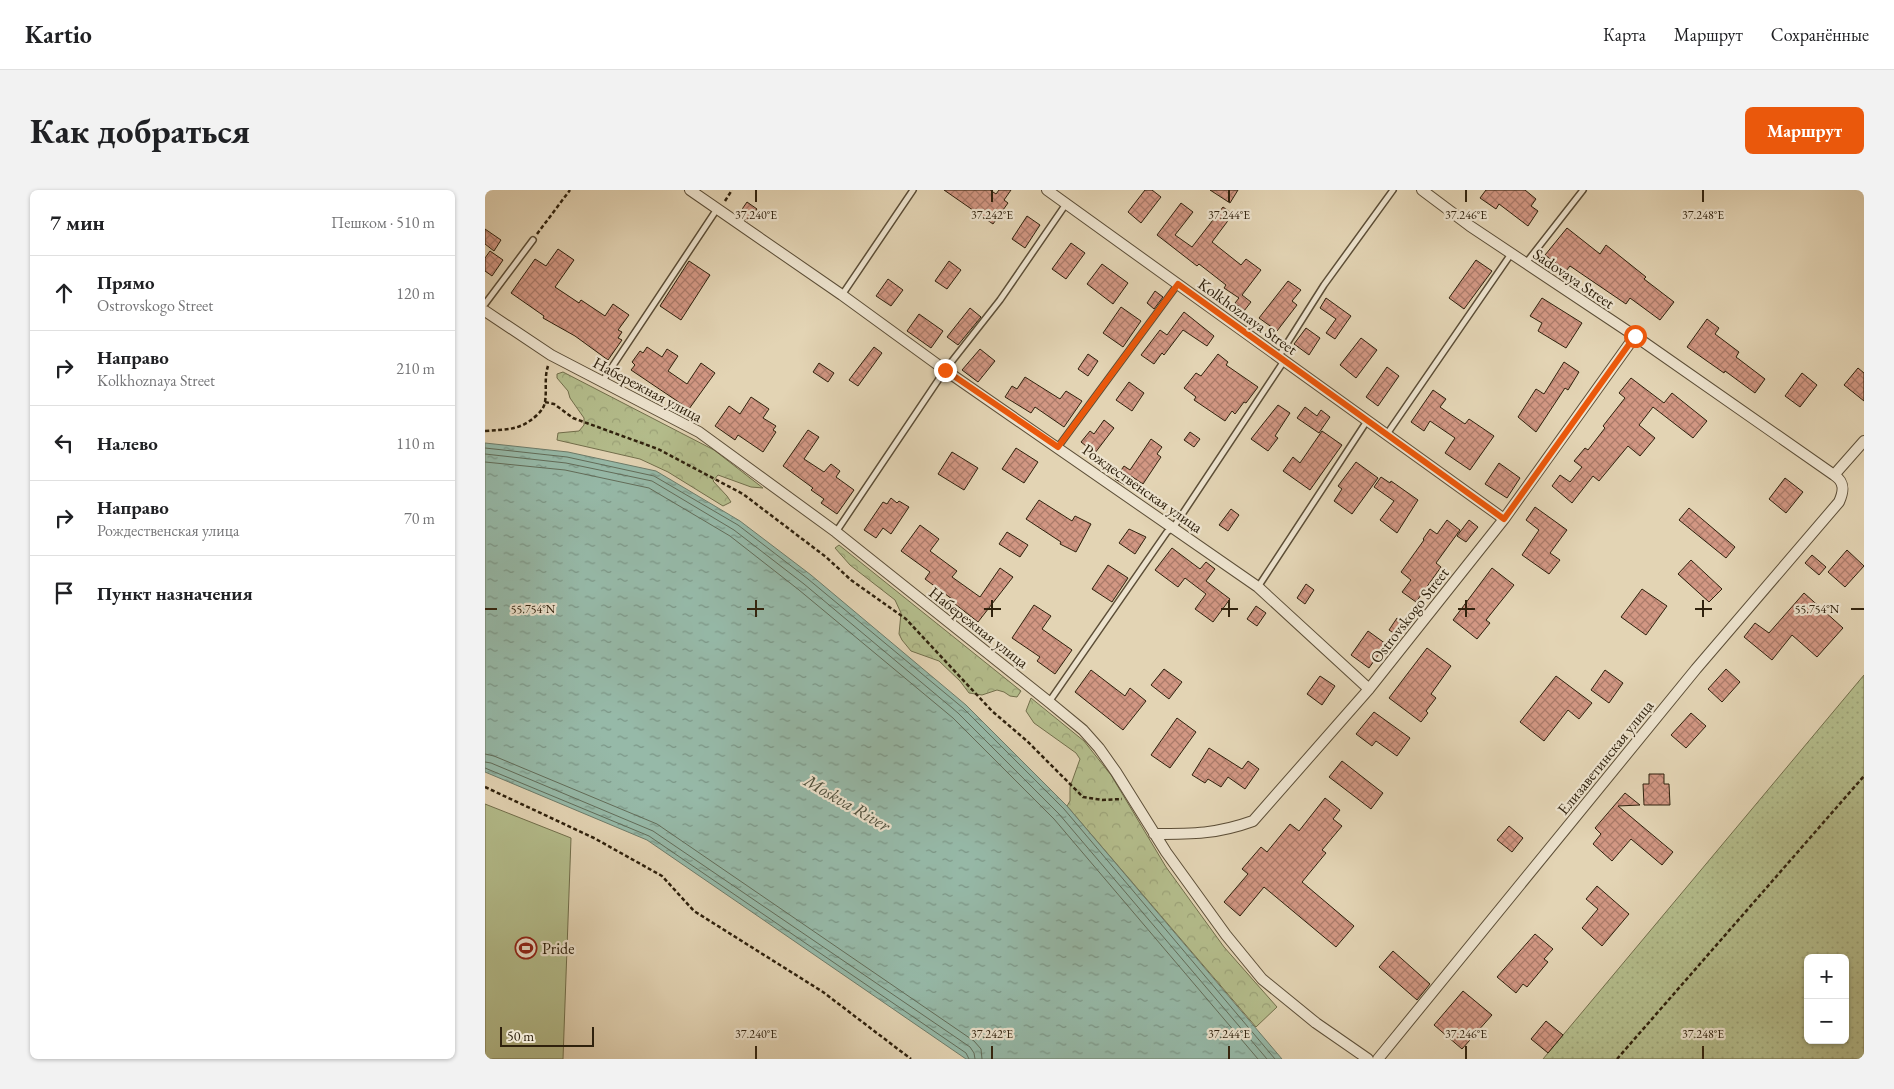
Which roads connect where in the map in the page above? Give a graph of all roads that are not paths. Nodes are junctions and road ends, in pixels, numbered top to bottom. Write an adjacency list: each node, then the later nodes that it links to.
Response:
1 (690, 190): 8 (street, Рождественская улица)
2 (913, 190): 13 (lane)
3 (1393, 190): 17 (lane)
4 (1421, 190): 10 (street, Sadovaya Street)
5 (1583, 190): 11 (lane)
6 (1053, 192): 7 (street, Kolkhoznaya Street)
7 (1066, 204): 12 (street, Kolkhoznaya Street); 18 (lane)
8 (717, 209): 13 (street, Рождественская улица); 19 (lane)
9 (533, 240): 14 (lane)
10 (1511, 253): 11 (street, Sadovaya Street); 21 (lane)
11 (1525, 263): 16 (street, Sadovaya Street)
12 (1178, 284): 17 (street, Kolkhoznaya Street); 23 (lane)
13 (842, 295): 18 (street, Рождественская улица)
14 (485, 304)
15 (485, 311): 19 (street, Набережная улица)
16 (1635, 336): 24 (street, Sadovaya Street); 25 (street, Ostrovskogo Street)
17 (1281, 359): 20 (street, Kolkhoznaya Street); 26 (lane)
18 (945, 370): 23 (street, Рождественская улица); 27 (lane)
19 (602, 382): 27 (street, Набережная улица)
20 (1367, 420): 21 (street, Kolkhoznaya Street); 28 (lane)
21 (1387, 435): 25 (street, Kolkhoznaya Street)
22 (1864, 441): 24 (street)
23 (1058, 447): 26 (street, Рождественская улица)
24 (1834, 475): 33 (street, Елизаветинская улица)
25 (1504, 519): 29 (street, Ostrovskogo Street)
26 (1173, 528): 28 (street, Рождественская улица); 30 (lane)
27 (836, 532): 30 (street, Набережная улица)
28 (1258, 587): 29 (street, Рождественская улица)
29 (1369, 689): 31 (street, Ostrovskogo Street)
30 (1049, 702): 31 (street, Набережная улица)
31 (1155, 834): 32 (street, Набережная улица)
32 (1368, 1059)
33 (1378, 1059)

